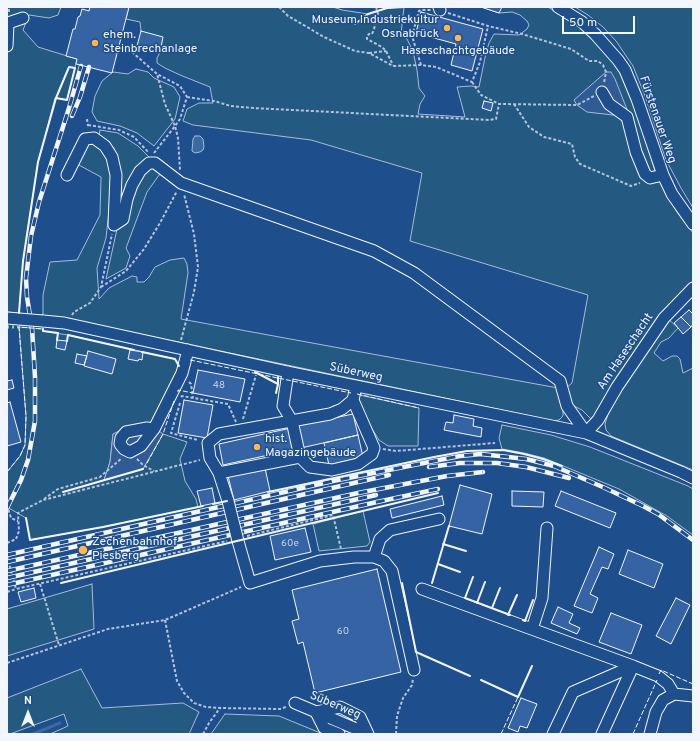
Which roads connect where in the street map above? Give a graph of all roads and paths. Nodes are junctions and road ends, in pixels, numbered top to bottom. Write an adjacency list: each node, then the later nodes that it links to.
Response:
1 (279, 7): 11 (path)
2 (376, 7): 10 (path)
3 (558, 7): 24 (street, Fürstenauer Weg)
4 (440, 8): 6 (path); 12 (path)
5 (23, 18): 9 (street)
6 (474, 22): 7 (path); 8 (path)
7 (473, 26)
8 (488, 26): 14 (path); 16 (path)
9 (7, 46)
10 (386, 52): 11 (path); 13 (path)
11 (369, 54): 13 (path)
12 (421, 65): 13 (path); 16 (path)
13 (393, 66)
14 (606, 72)
15 (157, 74): 21 (path)
16 (472, 82): 19 (path)
17 (602, 92): 20 (path); 22 (street)
18 (188, 97): 19 (path)
19 (499, 104): 20 (path)
20 (514, 104): 22 (path)
21 (88, 125)
22 (645, 174): 24 (street, Fürstenauer Weg)
23 (67, 175): 27 (street)
24 (663, 175): 26 (street, Fürstenauer Weg)
25 (181, 183): 27 (street); 28 (path); 42 (street)
26 (693, 224)
27 (114, 225): 28 (path)
28 (101, 287): 31 (path)
29 (693, 288): 42 (street, Am Haseschacht)
30 (7, 318): 31 (street, Süberweg, bridge)
31 (64, 323): 32 (street, Süberweg)
32 (188, 350): 33 (street, Süberweg); 34 (street)
33 (288, 372): 36 (street, Süberweg); 39 (street)
34 (182, 373): 37 (path); 40 (street)
35 (257, 374): 41 (path)
36 (356, 386): 38 (street); 42 (street, Süberweg)
37 (193, 398): 41 (path); 43 (path)
38 (353, 400): 39 (street); 45 (street)
39 (292, 421): 41 (street); 47 (street)
40 (154, 429): 46 (street); 46 (street)
41 (240, 430): 43 (street)
42 (586, 433): 51 (street, Süberweg)
43 (208, 443): 48 (street)
44 (495, 443): 45 (path)
45 (374, 448): 47 (street)
46 (130, 452): 49 (path); 52 (path)
47 (300, 457): 50 (street)
48 (210, 458): 49 (path); 50 (street)
49 (155, 472): 52 (path)
50 (219, 473): 57 (street, bridge)
51 (693, 478)
52 (43, 500): 55 (path)
53 (7, 505): 55 (path)
54 (439, 519): 60 (street)
55 (18, 521): 58 (path)
56 (547, 528): 68 (street)
57 (236, 540): 61 (path); 62 (path); 63 (street)
58 (7, 543)
59 (7, 556): 64 (path)
60 (374, 557): 61 (street); 72 (street)
61 (343, 558): 63 (street)
62 (40, 584): 64 (path); 69 (path)
63 (250, 584): 67 (path)
64 (16, 589): 66 (path)
65 (422, 589): 68 (street)
66 (7, 592)
67 (165, 620): 69 (path); 76 (path)
68 (532, 629): 71 (street)
69 (60, 645): 70 (path)
70 (7, 662)
71 (633, 666): 73 (street); 83 (street); 84 (street)
72 (414, 670): 82 (path)
73 (674, 694): 74 (street); 85 (street)
74 (693, 696)
75 (295, 704): 76 (path); 77 (street, Süberweg)
76 (220, 708): 78 (path)
77 (316, 712): 79 (street); 80 (street, Süberweg); 81 (street)
78 (203, 734)
79 (340, 734)
80 (365, 734)
81 (368, 734)
82 (396, 734)
83 (553, 734)
84 (602, 734)
85 (650, 734)

